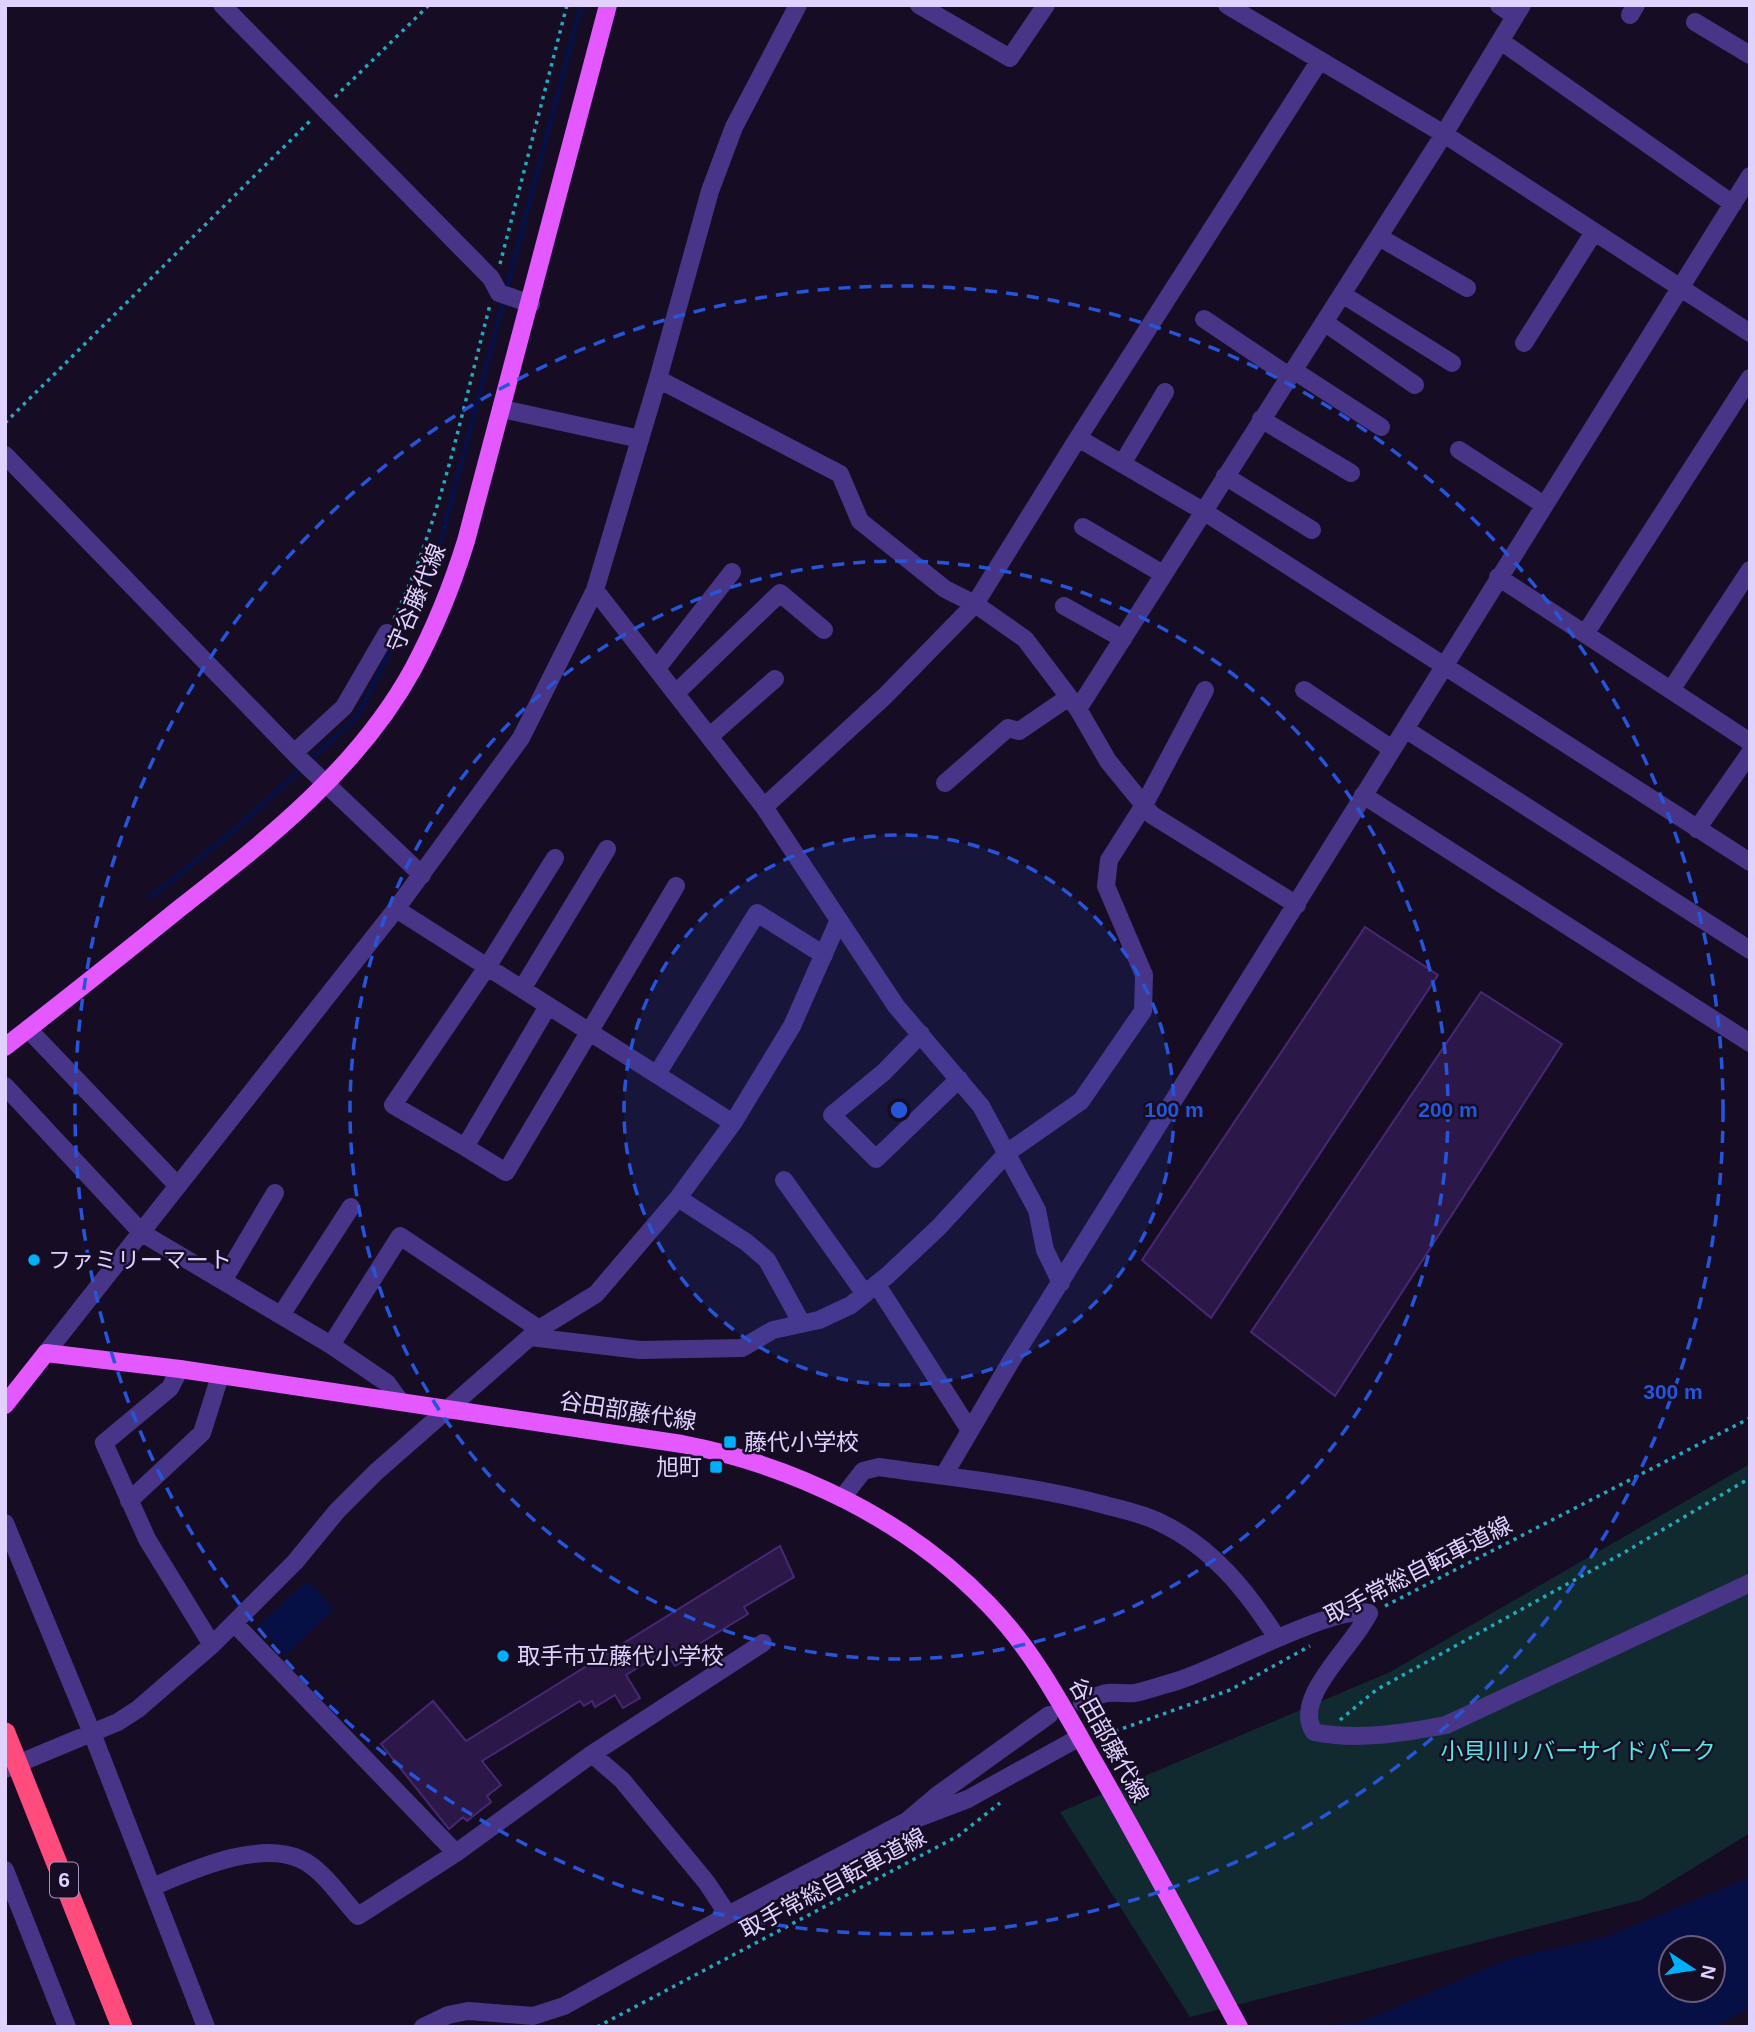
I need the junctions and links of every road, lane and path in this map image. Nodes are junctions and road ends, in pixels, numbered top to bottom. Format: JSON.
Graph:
{"nodes":[{"id":1,"x":222,"y":5,"type":"edge"},
{"id":2,"x":429,"y":5,"type":"edge"},
{"id":3,"x":567,"y":5,"type":"edge"},
{"id":4,"x":608,"y":5,"type":"edge"},
{"id":5,"x":798,"y":5,"type":"edge"},
{"id":6,"x":919,"y":5,"type":"edge"},
{"id":7,"x":1046,"y":5,"type":"edge"},
{"id":8,"x":1227,"y":5,"type":"edge"},
{"id":9,"x":1499,"y":5,"type":"edge"},
{"id":10,"x":1518,"y":11,"type":"edge"},
{"id":11,"x":1695,"y":22,"type":"dead end"},
{"id":12,"x":1502,"y":42,"type":"junction"},
{"id":13,"x":1750,"y":55,"type":"edge"},
{"id":14,"x":1320,"y":60,"type":"junction"},
{"id":15,"x":323,"y":108,"type":"junction"},
{"id":16,"x":1444,"y":134,"type":"junction"},
{"id":17,"x":1750,"y":176,"type":"edge"},
{"id":18,"x":1733,"y":204,"type":"junction"},
{"id":19,"x":1594,"y":232,"type":"junction"},
{"id":20,"x":1379,"y":237,"type":"junction"},
{"id":21,"x":495,"y":285,"type":"junction"},
{"id":22,"x":1467,"y":288,"type":"dead end"},
{"id":23,"x":1681,"y":289,"type":"junction"},
{"id":24,"x":1342,"y":294,"type":"junction"},
{"id":25,"x":531,"y":304,"type":"junction"},
{"id":26,"x":1204,"y":319,"type":"dead end"},
{"id":27,"x":1324,"y":322,"type":"junction"},
{"id":28,"x":1750,"y":333,"type":"edge"},
{"id":29,"x":1524,"y":343,"type":"dead end"},
{"id":30,"x":1452,"y":363,"type":"dead end"},
{"id":31,"x":1291,"y":373,"type":"junction"},
{"id":32,"x":1750,"y":378,"type":"edge"},
{"id":33,"x":658,"y":379,"type":"junction"},
{"id":34,"x":1415,"y":385,"type":"dead end"},
{"id":35,"x":1165,"y":392,"type":"dead end"},
{"id":36,"x":502,"y":409,"type":"junction"},
{"id":37,"x":1262,"y":419,"type":"junction"},
{"id":38,"x":5,"y":423,"type":"edge"},
{"id":39,"x":1381,"y":427,"type":"dead end"},
{"id":40,"x":1078,"y":438,"type":"junction"},
{"id":41,"x":640,"y":439,"type":"junction"},
{"id":42,"x":1459,"y":450,"type":"dead end"},
{"id":43,"x":5,"y":455,"type":"edge"},
{"id":44,"x":1122,"y":464,"type":"junction"},
{"id":45,"x":1351,"y":473,"type":"dead end"},
{"id":46,"x":1225,"y":476,"type":"junction"},
{"id":47,"x":1544,"y":505,"type":"junction"},
{"id":48,"x":1203,"y":512,"type":"junction"},
{"id":49,"x":1083,"y":527,"type":"dead end"},
{"id":50,"x":1312,"y":530,"type":"dead end"},
{"id":51,"x":1750,"y":570,"type":"edge"},
{"id":52,"x":732,"y":572,"type":"dead end"},
{"id":53,"x":1163,"y":573,"type":"junction"},
{"id":54,"x":1498,"y":577,"type":"junction"},
{"id":55,"x":595,"y":590,"type":"junction"},
{"id":56,"x":975,"y":604,"type":"junction"},
{"id":57,"x":1063,"y":606,"type":"dead end"},
{"id":58,"x":824,"y":630,"type":"dead end"},
{"id":59,"x":387,"y":633,"type":"joint"},
{"id":60,"x":1586,"y":634,"type":"junction"},
{"id":61,"x":1123,"y":639,"type":"junction"},
{"id":62,"x":658,"y":667,"type":"junction"},
{"id":63,"x":1444,"y":668,"type":"junction"},
{"id":64,"x":775,"y":679,"type":"dead end"},
{"id":65,"x":1205,"y":690,"type":"dead end"},
{"id":66,"x":1304,"y":690,"type":"dead end"},
{"id":67,"x":1671,"y":690,"type":"junction"},
{"id":68,"x":677,"y":692,"type":"junction"},
{"id":69,"x":1074,"y":703,"type":"junction"},
{"id":70,"x":1405,"y":729,"type":"junction"},
{"id":71,"x":710,"y":736,"type":"junction"},
{"id":72,"x":1750,"y":742,"type":"edge"},
{"id":73,"x":1392,"y":749,"type":"junction"},
{"id":74,"x":294,"y":753,"type":"junction"},
{"id":75,"x":1750,"y":753,"type":"edge"},
{"id":76,"x":327,"y":782,"type":"junction"},
{"id":77,"x":945,"y":783,"type":"dead end"},
{"id":78,"x":1363,"y":795,"type":"junction"},
{"id":79,"x":1144,"y":805,"type":"junction"},
{"id":80,"x":764,"y":807,"type":"junction"},
{"id":81,"x":1697,"y":829,"type":"junction"},
{"id":82,"x":607,"y":849,"type":"dead end"},
{"id":83,"x":555,"y":858,"type":"dead end"},
{"id":84,"x":1750,"y":862,"type":"edge"},
{"id":85,"x":422,"y":875,"type":"junction"},
{"id":86,"x":676,"y":886,"type":"dead end"},
{"id":87,"x":1297,"y":905,"type":"junction"},
{"id":88,"x":396,"y":909,"type":"junction"},
{"id":89,"x":838,"y":922,"type":"junction"},
{"id":90,"x":1750,"y":950,"type":"edge"},
{"id":91,"x":824,"y":955,"type":"junction"},
{"id":92,"x":487,"y":967,"type":"junction"},
{"id":93,"x":522,"y":989,"type":"junction"},
{"id":94,"x":548,"y":1006,"type":"junction"},
{"id":95,"x":28,"y":1029,"type":"junction"},
{"id":96,"x":591,"y":1033,"type":"junction"},
{"id":97,"x":921,"y":1034,"type":"junction"},
{"id":98,"x":1750,"y":1044,"type":"edge"},
{"id":99,"x":5,"y":1047,"type":"edge"},
{"id":100,"x":657,"y":1074,"type":"junction"},
{"id":101,"x":960,"y":1079,"type":"junction"},
{"id":102,"x":6,"y":1089,"type":"edge"},
{"id":103,"x":733,"y":1123,"type":"junction"},
{"id":104,"x":466,"y":1147,"type":"junction"},
{"id":105,"x":1008,"y":1152,"type":"junction"},
{"id":106,"x":784,"y":1180,"type":"dead end"},
{"id":107,"x":178,"y":1186,"type":"junction"},
{"id":108,"x":275,"y":1193,"type":"dead end"},
{"id":109,"x":678,"y":1198,"type":"junction"},
{"id":110,"x":351,"y":1207,"type":"dead end"},
{"id":111,"x":142,"y":1233,"type":"junction"},
{"id":112,"x":223,"y":1281,"type":"junction"},
{"id":113,"x":1061,"y":1283,"type":"junction"},
{"id":114,"x":871,"y":1289,"type":"junction"},
{"id":115,"x":281,"y":1315,"type":"junction"},
{"id":116,"x":801,"y":1322,"type":"junction"},
{"id":117,"x":535,"y":1333,"type":"junction"},
{"id":118,"x":331,"y":1345,"type":"junction"},
{"id":119,"x":46,"y":1353,"type":"junction"},
{"id":120,"x":180,"y":1369,"type":"junction"},
{"id":121,"x":220,"y":1376,"type":"junction"},
{"id":122,"x":400,"y":1401,"type":"junction"},
{"id":123,"x":5,"y":1405,"type":"edge"},
{"id":124,"x":451,"y":1409,"type":"junction"},
{"id":125,"x":1750,"y":1418,"type":"edge"},
{"id":126,"x":969,"y":1429,"type":"junction"},
{"id":127,"x":943,"y":1475,"type":"junction"},
{"id":128,"x":1750,"y":1478,"type":"edge"},
{"id":129,"x":842,"y":1498,"type":"junction"},
{"id":130,"x":129,"y":1501,"type":"junction"},
{"id":131,"x":5,"y":1523,"type":"edge"},
{"id":132,"x":1750,"y":1583,"type":"edge"},
{"id":133,"x":1369,"y":1614,"type":"junction"},
{"id":134,"x":234,"y":1623,"type":"junction"},
{"id":135,"x":1277,"y":1638,"type":"junction"},
{"id":136,"x":763,"y":1643,"type":"dead end"},
{"id":137,"x":212,"y":1645,"type":"junction"},
{"id":138,"x":1311,"y":1645,"type":"dead end"},
{"id":139,"x":1082,"y":1702,"type":"dead end"},
{"id":140,"x":1049,"y":1715,"type":"dead end"},
{"id":141,"x":5,"y":1733,"type":"edge"},
{"id":142,"x":92,"y":1733,"type":"junction"},
{"id":143,"x":1328,"y":1735,"type":"junction"},
{"id":144,"x":1088,"y":1737,"type":"junction"},
{"id":145,"x":592,"y":1754,"type":"junction"},
{"id":146,"x":5,"y":1769,"type":"edge"},
{"id":147,"x":1002,"y":1802,"type":"dead end"},
{"id":148,"x":907,"y":1821,"type":"junction"},
{"id":149,"x":456,"y":1853,"type":"junction"},
{"id":150,"x":5,"y":1870,"type":"edge"},
{"id":151,"x":152,"y":1887,"type":"junction"},
{"id":152,"x":728,"y":1914,"type":"junction"},
{"id":153,"x":67,"y":2027,"type":"edge"},
{"id":154,"x":122,"y":2027,"type":"edge"},
{"id":155,"x":206,"y":2027,"type":"edge"},
{"id":156,"x":423,"y":2027,"type":"edge"},
{"id":157,"x":597,"y":2027,"type":"edge"},
{"id":158,"x":1239,"y":2027,"type":"edge"}],
"edges":[{"from":1,"to":15,"type":"street"},
{"from":2,"to":15,"type":"path"},
{"from":3,"to":21,"type":"path"},
{"from":4,"to":25,"type":"main road","name":"守谷藤代線"},
{"from":5,"to":33,"type":"street"},
{"from":6,"to":7,"type":"street"},
{"from":8,"to":14,"type":"street"},
{"from":9,"to":10,"type":"street"},
{"from":10,"to":12,"type":"street"},
{"from":11,"to":13,"type":"street"},
{"from":12,"to":16,"type":"street"},
{"from":12,"to":18,"type":"street"},
{"from":14,"to":16,"type":"street"},
{"from":14,"to":40,"type":"street"},
{"from":15,"to":21,"type":"street"},
{"from":15,"to":38,"type":"path"},
{"from":16,"to":19,"type":"street"},
{"from":16,"to":20,"type":"street"},
{"from":17,"to":18,"type":"street"},
{"from":18,"to":23,"type":"street"},
{"from":19,"to":23,"type":"street"},
{"from":19,"to":29,"type":"street"},
{"from":20,"to":22,"type":"street"},
{"from":20,"to":24,"type":"street"},
{"from":21,"to":25,"type":"street"},
{"from":21,"to":59,"type":"path"},
{"from":23,"to":28,"type":"street"},
{"from":23,"to":47,"type":"street"},
{"from":24,"to":27,"type":"street"},
{"from":24,"to":30,"type":"street"},
{"from":25,"to":36,"type":"main road","name":"守谷藤代線"},
{"from":26,"to":31,"type":"street"},
{"from":27,"to":31,"type":"street"},
{"from":27,"to":34,"type":"street"},
{"from":31,"to":37,"type":"street"},
{"from":31,"to":39,"type":"street"},
{"from":32,"to":60,"type":"street"},
{"from":33,"to":41,"type":"street"},
{"from":33,"to":56,"type":"street"},
{"from":35,"to":44,"type":"street"},
{"from":36,"to":41,"type":"street"},
{"from":36,"to":76,"type":"main road","name":"守谷藤代線"},
{"from":37,"to":45,"type":"street"},
{"from":37,"to":46,"type":"street"},
{"from":40,"to":44,"type":"street"},
{"from":40,"to":56,"type":"street"},
{"from":41,"to":55,"type":"street"},
{"from":42,"to":47,"type":"street"},
{"from":43,"to":74,"type":"street"},
{"from":44,"to":48,"type":"street"},
{"from":46,"to":48,"type":"street"},
{"from":46,"to":50,"type":"street"},
{"from":47,"to":54,"type":"street"},
{"from":48,"to":53,"type":"street"},
{"from":48,"to":63,"type":"street"},
{"from":49,"to":53,"type":"street"},
{"from":51,"to":67,"type":"street"},
{"from":52,"to":62,"type":"street"},
{"from":53,"to":61,"type":"street"},
{"from":54,"to":60,"type":"street"},
{"from":54,"to":63,"type":"street"},
{"from":55,"to":62,"type":"street"},
{"from":55,"to":85,"type":"street"},
{"from":56,"to":69,"type":"street"},
{"from":56,"to":80,"type":"street"},
{"from":57,"to":61,"type":"street"},
{"from":58,"to":68,"type":"street"},
{"from":59,"to":74,"type":"street"},
{"from":60,"to":67,"type":"street"},
{"from":61,"to":69,"type":"street"},
{"from":62,"to":68,"type":"street"},
{"from":63,"to":70,"type":"street"},
{"from":63,"to":81,"type":"street"},
{"from":64,"to":71,"type":"street"},
{"from":65,"to":79,"type":"street"},
{"from":66,"to":73,"type":"street"},
{"from":67,"to":72,"type":"street"},
{"from":68,"to":71,"type":"street"},
{"from":69,"to":77,"type":"street"},
{"from":69,"to":79,"type":"street"},
{"from":70,"to":73,"type":"street"},
{"from":70,"to":90,"type":"street"},
{"from":71,"to":80,"type":"street"},
{"from":73,"to":78,"type":"street"},
{"from":74,"to":76,"type":"street"},
{"from":75,"to":81,"type":"street"},
{"from":76,"to":85,"type":"street"},
{"from":76,"to":95,"type":"main road","name":"守谷藤代線"},
{"from":78,"to":87,"type":"street"},
{"from":78,"to":98,"type":"street"},
{"from":79,"to":87,"type":"street"},
{"from":79,"to":105,"type":"street"},
{"from":80,"to":89,"type":"street"},
{"from":81,"to":84,"type":"street"},
{"from":82,"to":93,"type":"street"},
{"from":83,"to":92,"type":"street"},
{"from":85,"to":88,"type":"street"},
{"from":86,"to":96,"type":"street"},
{"from":87,"to":113,"type":"street"},
{"from":88,"to":92,"type":"street"},
{"from":88,"to":107,"type":"street"},
{"from":89,"to":91,"type":"street"},
{"from":89,"to":97,"type":"street"},
{"from":91,"to":100,"type":"street"},
{"from":91,"to":103,"type":"street"},
{"from":92,"to":93,"type":"street"},
{"from":92,"to":104,"type":"street"},
{"from":93,"to":94,"type":"street"},
{"from":94,"to":96,"type":"street"},
{"from":94,"to":104,"type":"street"},
{"from":95,"to":99,"type":"main road","name":"守谷藤代線"},
{"from":95,"to":107,"type":"street"},
{"from":96,"to":100,"type":"street"},
{"from":96,"to":104,"type":"street"},
{"from":97,"to":101,"type":"street"},
{"from":97,"to":101,"type":"street"},
{"from":100,"to":103,"type":"street"},
{"from":101,"to":105,"type":"street"},
{"from":102,"to":111,"type":"street"},
{"from":103,"to":109,"type":"street"},
{"from":105,"to":113,"type":"street"},
{"from":105,"to":114,"type":"street"},
{"from":106,"to":114,"type":"street"},
{"from":107,"to":111,"type":"street"},
{"from":108,"to":112,"type":"street"},
{"from":109,"to":116,"type":"street"},
{"from":109,"to":117,"type":"street"},
{"from":110,"to":115,"type":"street"},
{"from":111,"to":112,"type":"street"},
{"from":111,"to":119,"type":"street"},
{"from":112,"to":115,"type":"street"},
{"from":113,"to":126,"type":"street"},
{"from":114,"to":116,"type":"street"},
{"from":114,"to":126,"type":"street"},
{"from":115,"to":118,"type":"street"},
{"from":116,"to":117,"type":"street"},
{"from":117,"to":118,"type":"street"},
{"from":117,"to":124,"type":"street"},
{"from":118,"to":122,"type":"street"},
{"from":119,"to":120,"type":"main road","name":"谷田部藤代線"},
{"from":119,"to":123,"type":"main road"},
{"from":120,"to":121,"type":"main road","name":"谷田部藤代線"},
{"from":120,"to":130,"type":"street"},
{"from":121,"to":122,"type":"main road","name":"谷田部藤代線"},
{"from":121,"to":130,"type":"street"},
{"from":122,"to":124,"type":"main road","name":"谷田部藤代線"},
{"from":124,"to":129,"type":"main road","name":"谷田部藤代線"},
{"from":124,"to":134,"type":"street"},
{"from":125,"to":133,"type":"path","name":"取手常総自転車道線"},
{"from":126,"to":127,"type":"street"},
{"from":127,"to":129,"type":"street"},
{"from":127,"to":135,"type":"street"},
{"from":128,"to":143,"type":"path"},
{"from":129,"to":144,"type":"main road","name":"谷田部藤代線"},
{"from":130,"to":137,"type":"street"},
{"from":131,"to":142,"type":"street"},
{"from":132,"to":143,"type":"street"},
{"from":133,"to":135,"type":"street"},
{"from":133,"to":143,"type":"street"},
{"from":134,"to":137,"type":"street"},
{"from":134,"to":149,"type":"street"},
{"from":135,"to":139,"type":"street"},
{"from":136,"to":145,"type":"street"},
{"from":137,"to":142,"type":"street"},
{"from":138,"to":144,"type":"path","name":"取手常総自転車道線"},
{"from":140,"to":148,"type":"street"},
{"from":141,"to":154,"type":"highway","number":"6","bridge":true},
{"from":142,"to":146,"type":"street"},
{"from":142,"to":151,"type":"street"},
{"from":144,"to":148,"type":"street"},
{"from":144,"to":158,"type":"main road","name":"谷田部藤代線"},
{"from":145,"to":149,"type":"street"},
{"from":145,"to":152,"type":"street"},
{"from":147,"to":157,"type":"path","name":"取手常総自転車道線"},
{"from":148,"to":152,"type":"street"},
{"from":149,"to":151,"type":"street"},
{"from":150,"to":153,"type":"street"},
{"from":151,"to":155,"type":"street"},
{"from":152,"to":156,"type":"street"}]}
